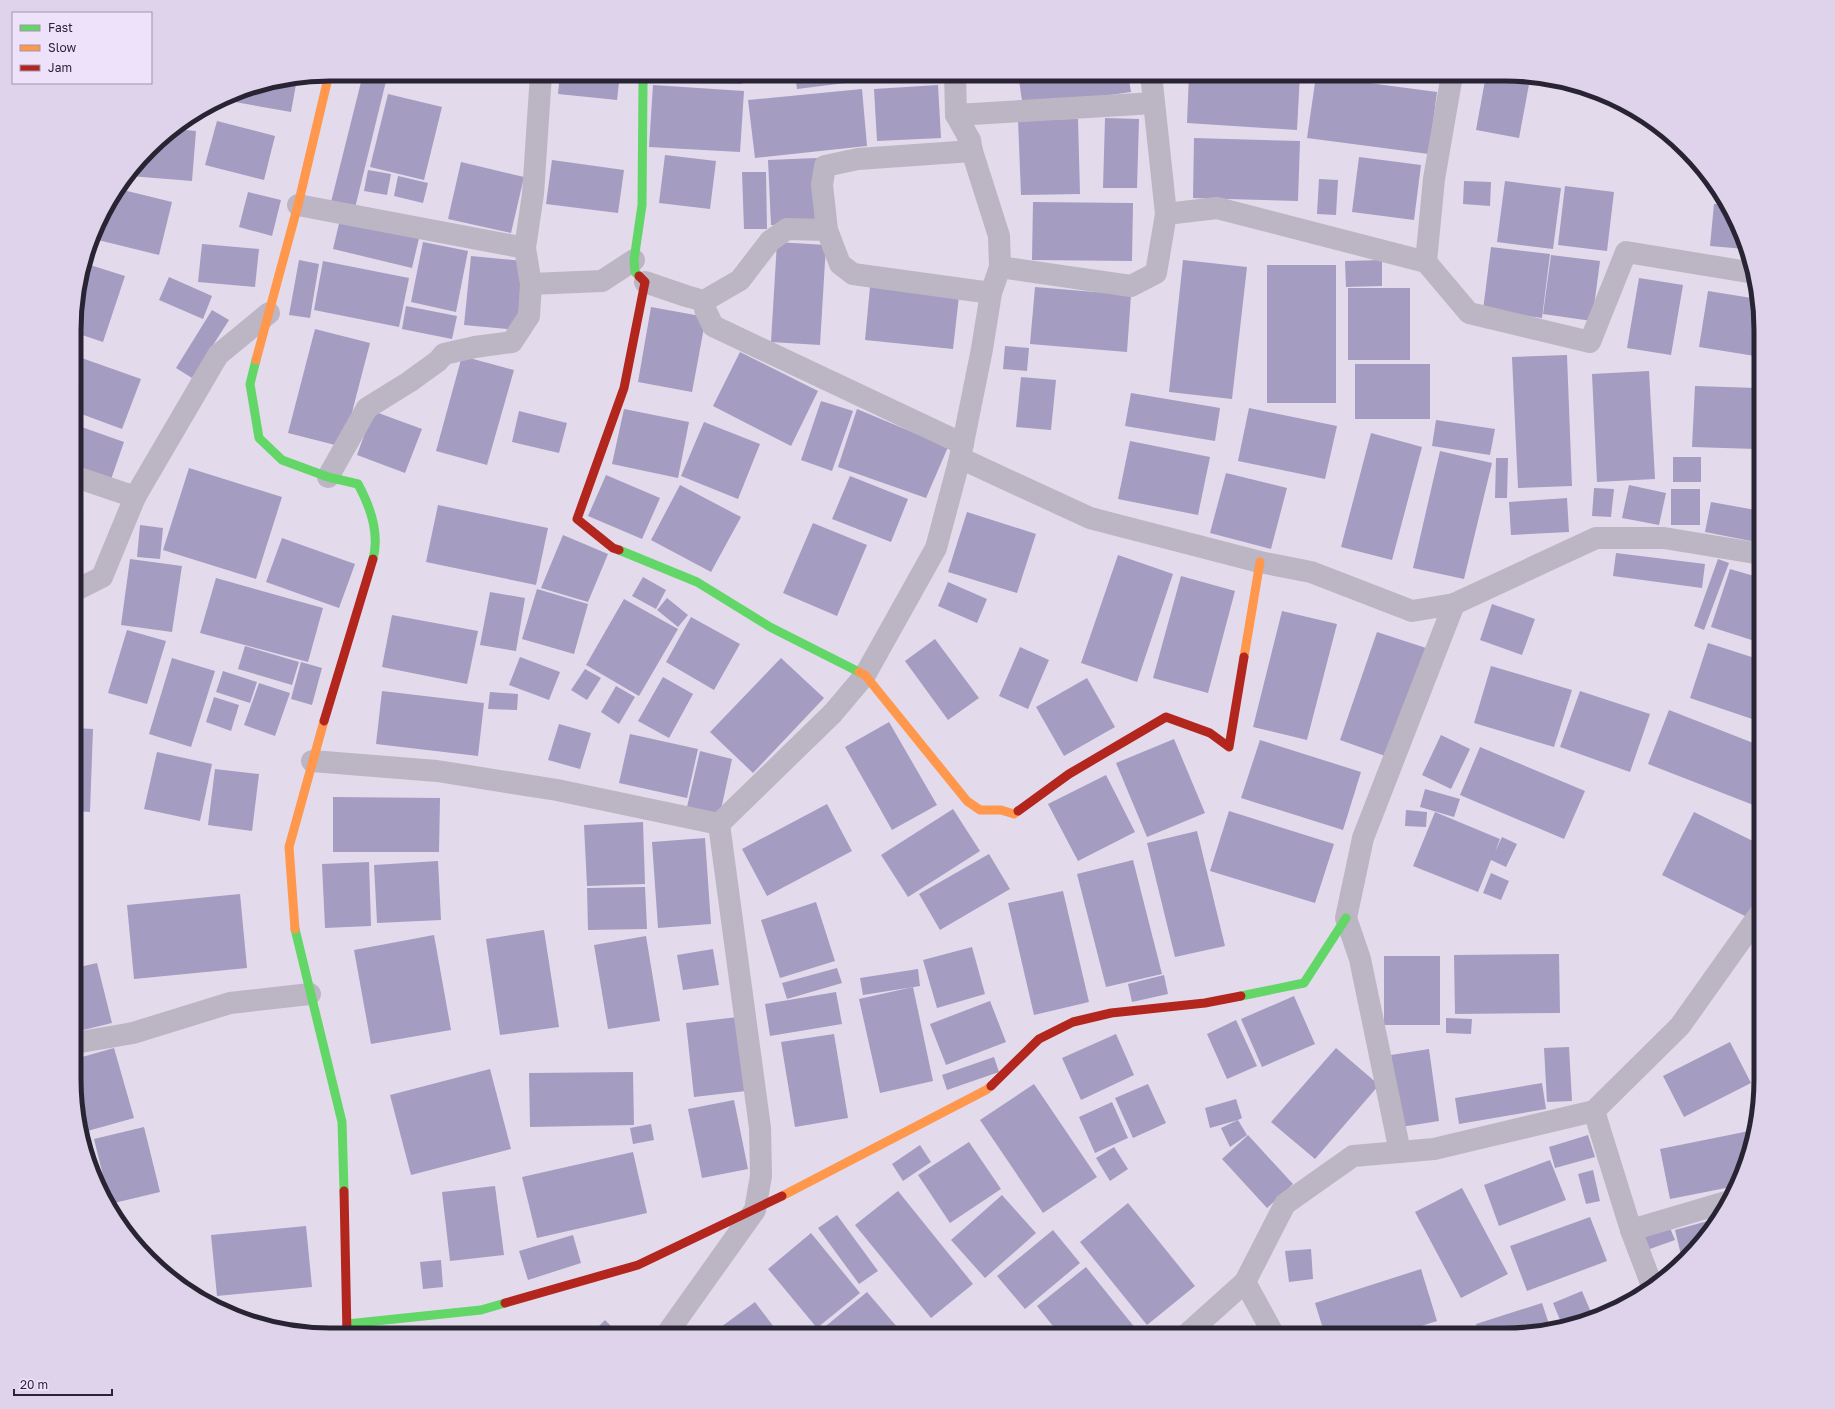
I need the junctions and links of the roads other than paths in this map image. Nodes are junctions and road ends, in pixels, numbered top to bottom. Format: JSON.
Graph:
{"nodes":[{"id":1,"x":327,"y":81,"type":"edge"},
{"id":2,"x":541,"y":81,"type":"edge"},
{"id":3,"x":644,"y":81,"type":"edge"},
{"id":4,"x":955,"y":81,"type":"edge"},
{"id":5,"x":1152,"y":81,"type":"edge"},
{"id":6,"x":1451,"y":81,"type":"edge"},
{"id":7,"x":1154,"y":103,"type":"junction"},
{"id":8,"x":956,"y":115,"type":"junction"},
{"id":9,"x":972,"y":151,"type":"junction"},
{"id":10,"x":298,"y":205,"type":"junction"},
{"id":11,"x":1166,"y":214,"type":"junction"},
{"id":12,"x":827,"y":230,"type":"junction"},
{"id":13,"x":525,"y":248,"type":"junction"},
{"id":14,"x":634,"y":260,"type":"junction"},
{"id":15,"x":1426,"y":262,"type":"junction"},
{"id":16,"x":1000,"y":267,"type":"junction"},
{"id":17,"x":1747,"y":272,"type":"edge"},
{"id":18,"x":645,"y":282,"type":"junction"},
{"id":19,"x":531,"y":284,"type":"junction"},
{"id":20,"x":991,"y":293,"type":"junction"},
{"id":21,"x":704,"y":301,"type":"junction"},
{"id":22,"x":269,"y":313,"type":"junction"},
{"id":23,"x":962,"y":451,"type":"junction"},
{"id":24,"x":328,"y":477,"type":"junction"},
{"id":25,"x":81,"y":479,"type":"edge"},
{"id":26,"x":135,"y":497,"type":"junction"},
{"id":27,"x":1754,"y":553,"type":"edge"},
{"id":28,"x":1260,"y":562,"type":"junction"},
{"id":29,"x":81,"y":588,"type":"edge"},
{"id":30,"x":1454,"y":604,"type":"junction"},
{"id":31,"x":865,"y":675,"type":"junction"},
{"id":32,"x":312,"y":761,"type":"junction"},
{"id":33,"x":719,"y":824,"type":"junction"},
{"id":34,"x":1346,"y":918,"type":"junction"},
{"id":35,"x":1754,"y":922,"type":"edge"},
{"id":36,"x":310,"y":994,"type":"junction"},
{"id":37,"x":81,"y":1042,"type":"edge"},
{"id":38,"x":1594,"y":1111,"type":"junction"},
{"id":39,"x":1400,"y":1152,"type":"junction"},
{"id":40,"x":1721,"y":1204,"type":"edge"},
{"id":41,"x":755,"y":1210,"type":"junction"},
{"id":42,"x":1631,"y":1230,"type":"junction"},
{"id":43,"x":1650,"y":1281,"type":"edge"},
{"id":44,"x":1246,"y":1282,"type":"junction"},
{"id":45,"x":347,"y":1324,"type":"junction"},
{"id":46,"x":347,"y":1328,"type":"edge"},
{"id":47,"x":671,"y":1328,"type":"edge"},
{"id":48,"x":1194,"y":1328,"type":"edge"},
{"id":49,"x":1270,"y":1328,"type":"edge"}],
"edges":[{"from":1,"to":10,"type":"street"},
{"from":2,"to":13,"type":"street"},
{"from":3,"to":14,"type":"street"},
{"from":4,"to":8,"type":"street"},
{"from":5,"to":7,"type":"street"},
{"from":6,"to":15,"type":"street"},
{"from":7,"to":8,"type":"street"},
{"from":7,"to":11,"type":"street"},
{"from":8,"to":9,"type":"street"},
{"from":9,"to":12,"type":"street"},
{"from":9,"to":16,"type":"street"},
{"from":10,"to":13,"type":"street"},
{"from":10,"to":22,"type":"street"},
{"from":11,"to":15,"type":"street"},
{"from":11,"to":16,"type":"street"},
{"from":12,"to":20,"type":"street"},
{"from":12,"to":21,"type":"street"},
{"from":13,"to":19,"type":"street"},
{"from":14,"to":18,"type":"street"},
{"from":14,"to":19,"type":"street"},
{"from":15,"to":17,"type":"street"},
{"from":16,"to":20,"type":"street"},
{"from":18,"to":21,"type":"street"},
{"from":18,"to":31,"type":"street"},
{"from":19,"to":24,"type":"street"},
{"from":20,"to":23,"type":"street"},
{"from":21,"to":23,"type":"street"},
{"from":22,"to":24,"type":"street"},
{"from":22,"to":26,"type":"street"},
{"from":23,"to":28,"type":"street"},
{"from":23,"to":31,"type":"street"},
{"from":24,"to":32,"type":"street"},
{"from":25,"to":26,"type":"street"},
{"from":26,"to":29,"type":"street"},
{"from":27,"to":30,"type":"street"},
{"from":28,"to":30,"type":"street"},
{"from":28,"to":31,"type":"street"},
{"from":30,"to":34,"type":"street"},
{"from":31,"to":33,"type":"street"},
{"from":32,"to":33,"type":"street"},
{"from":32,"to":36,"type":"street"},
{"from":33,"to":41,"type":"street"},
{"from":34,"to":39,"type":"street"},
{"from":34,"to":41,"type":"street"},
{"from":35,"to":38,"type":"street"},
{"from":36,"to":37,"type":"street"},
{"from":36,"to":45,"type":"street"},
{"from":38,"to":39,"type":"street"},
{"from":38,"to":42,"type":"street"},
{"from":39,"to":44,"type":"street"},
{"from":40,"to":42,"type":"street"},
{"from":41,"to":45,"type":"street"},
{"from":41,"to":47,"type":"street"},
{"from":42,"to":43,"type":"street"},
{"from":44,"to":48,"type":"street"},
{"from":44,"to":49,"type":"street"},
{"from":45,"to":46,"type":"street"}]}
